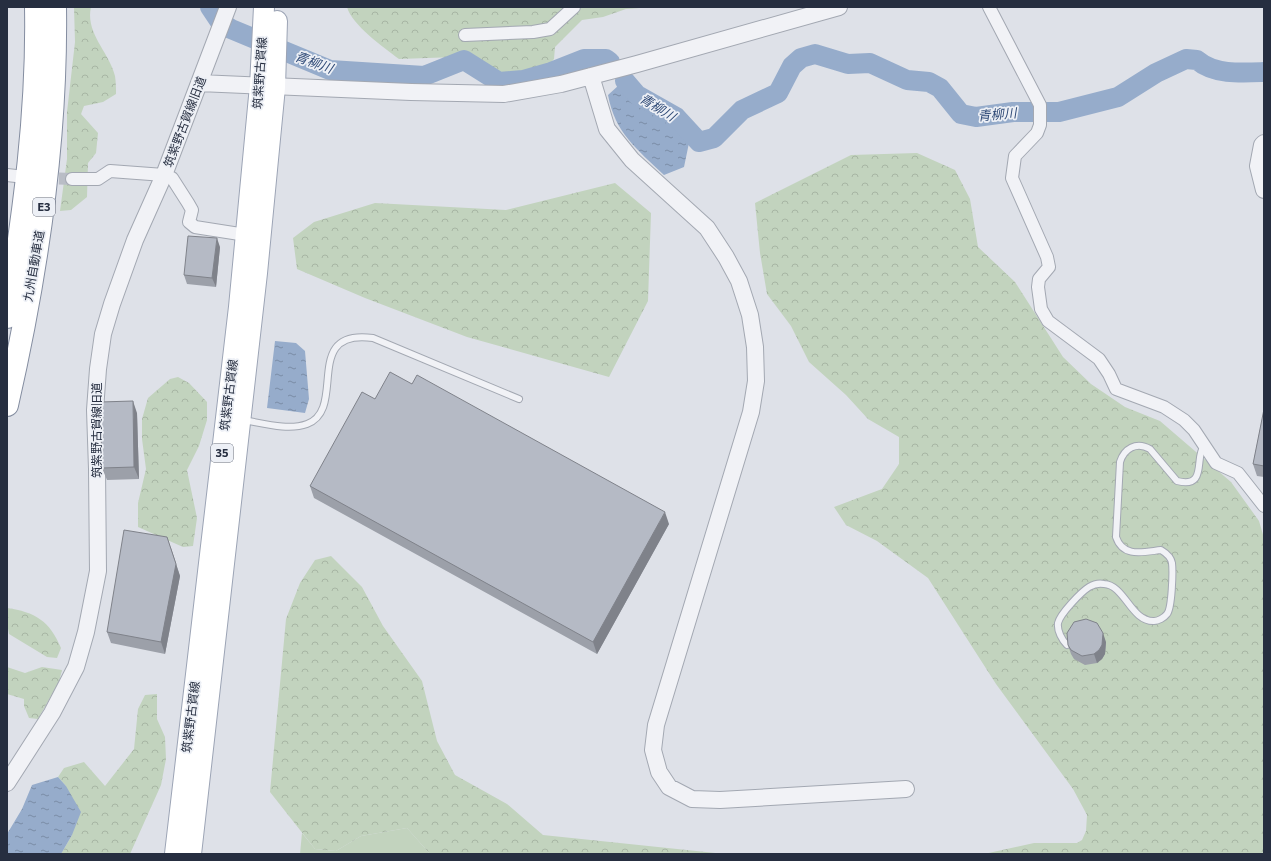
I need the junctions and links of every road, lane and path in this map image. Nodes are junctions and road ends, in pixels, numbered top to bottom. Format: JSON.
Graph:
{"nodes":[{"id":1,"x":36,"y":7,"type":"edge"},
{"id":2,"x":55,"y":7,"type":"edge"},
{"id":3,"x":264,"y":7,"type":"edge"},
{"id":4,"x":277,"y":7,"type":"edge"},
{"id":5,"x":574,"y":7,"type":"edge"},
{"id":6,"x":839,"y":7,"type":"edge"},
{"id":7,"x":989,"y":7,"type":"edge"},
{"id":8,"x":225,"y":17,"type":"edge"},
{"id":9,"x":465,"y":35,"type":"dead end"},
{"id":10,"x":269,"y":44,"type":"junction"},
{"id":11,"x":591,"y":76,"type":"junction"},
{"id":12,"x":199,"y":83,"type":"junction"},
{"id":13,"x":267,"y":87,"type":"junction"},
{"id":14,"x":1264,"y":143,"type":"edge"},
{"id":15,"x":164,"y":175,"type":"junction"},
{"id":16,"x":72,"y":179,"type":"tunnel mouth"},
{"id":17,"x":1264,"y":190,"type":"edge"},
{"id":18,"x":246,"y":235,"type":"junction"},
{"id":19,"x":7,"y":317,"type":"edge"},
{"id":20,"x":519,"y":399,"type":"dead end"},
{"id":21,"x":7,"y":404,"type":"edge"},
{"id":22,"x":241,"y":420,"type":"junction"},
{"id":23,"x":1204,"y":446,"type":"junction"},
{"id":24,"x":1264,"y":506,"type":"edge"},
{"id":25,"x":1067,"y":645,"type":"edge"},
{"id":26,"x":7,"y":783,"type":"edge"},
{"id":27,"x":906,"y":789,"type":"dead end"},
{"id":28,"x":175,"y":854,"type":"edge"},
{"id":29,"x":191,"y":854,"type":"edge"}],
"edges":[{"from":1,"to":19,"type":"highway","name":"九州自動車道","number":"E3"},
{"from":2,"to":21,"type":"highway","name":"九州自動車道","number":"E3"},
{"from":3,"to":10,"type":"main road","name":"筑紫野古賀線","number":"35"},
{"from":4,"to":10,"type":"main road","name":"筑紫野古賀線","number":"35"},
{"from":5,"to":9,"type":"street"},
{"from":6,"to":11,"type":"street"},
{"from":7,"to":23,"type":"street"},
{"from":8,"to":12,"type":"street","name":"筑紫野古賀線旧道"},
{"from":10,"to":13,"type":"main road","name":"筑紫野古賀線","number":"35"},
{"from":11,"to":13,"type":"street"},
{"from":11,"to":27,"type":"street"},
{"from":12,"to":13,"type":"street"},
{"from":12,"to":15,"type":"street","name":"筑紫野古賀線旧道"},
{"from":13,"to":18,"type":"main road","name":"筑紫野古賀線","number":"35"},
{"from":13,"to":22,"type":"main road","name":"筑紫野古賀線","number":"35"},
{"from":14,"to":17,"type":"street"},
{"from":15,"to":16,"type":"street"},
{"from":15,"to":18,"type":"street"},
{"from":15,"to":26,"type":"street","name":"筑紫野古賀線旧道"},
{"from":18,"to":28,"type":"main road","name":"筑紫野古賀線","number":"35"},
{"from":20,"to":22,"type":"lane"},
{"from":22,"to":29,"type":"main road","name":"筑紫野古賀線","number":"35"},
{"from":23,"to":24,"type":"street"},
{"from":23,"to":25,"type":"lane"}]}
